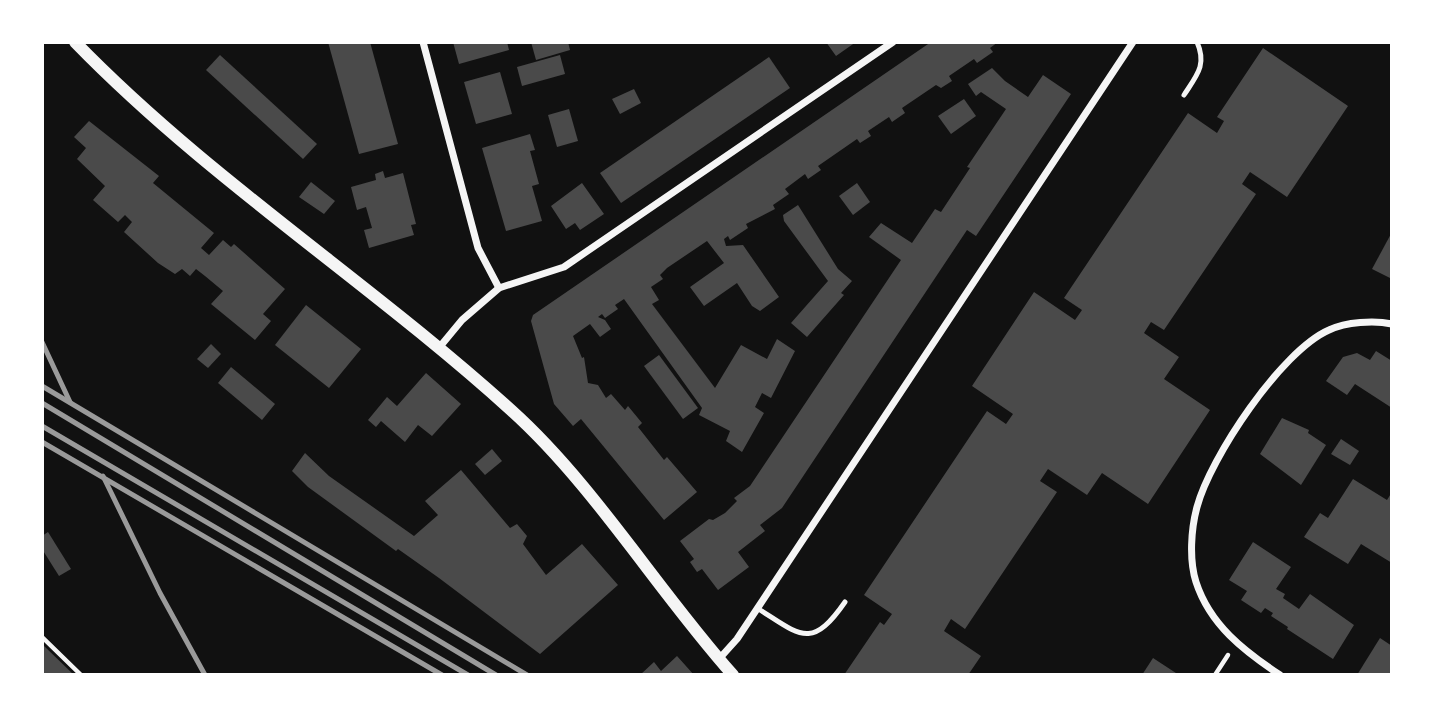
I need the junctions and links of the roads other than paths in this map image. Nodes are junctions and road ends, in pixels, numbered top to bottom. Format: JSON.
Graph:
{"nodes":[{"id":1,"x":75,"y":42,"type":"edge"},
{"id":2,"x":423,"y":42,"type":"edge"},
{"id":3,"x":893,"y":42,"type":"edge"},
{"id":4,"x":1133,"y":42,"type":"edge"},
{"id":5,"x":1197,"y":42,"type":"edge"},
{"id":6,"x":1184,"y":94,"type":"dead end"},
{"id":7,"x":499,"y":288,"type":"junction"},
{"id":8,"x":1392,"y":324,"type":"edge"},
{"id":9,"x":439,"y":349,"type":"junction"},
{"id":10,"x":845,"y":602,"type":"dead end"},
{"id":11,"x":757,"y":608,"type":"junction"},
{"id":12,"x":719,"y":659,"type":"junction"},
{"id":13,"x":733,"y":675,"type":"edge"},
{"id":14,"x":1280,"y":675,"type":"edge"}],
"edges":[{"from":1,"to":9,"type":"street"},
{"from":2,"to":7,"type":"street"},
{"from":3,"to":7,"type":"street"},
{"from":4,"to":11,"type":"street"},
{"from":5,"to":6,"type":"lane"},
{"from":7,"to":9,"type":"street"},
{"from":8,"to":14,"type":"street"},
{"from":9,"to":12,"type":"street"},
{"from":10,"to":11,"type":"lane"},
{"from":11,"to":12,"type":"street"},
{"from":12,"to":13,"type":"street"}]}
